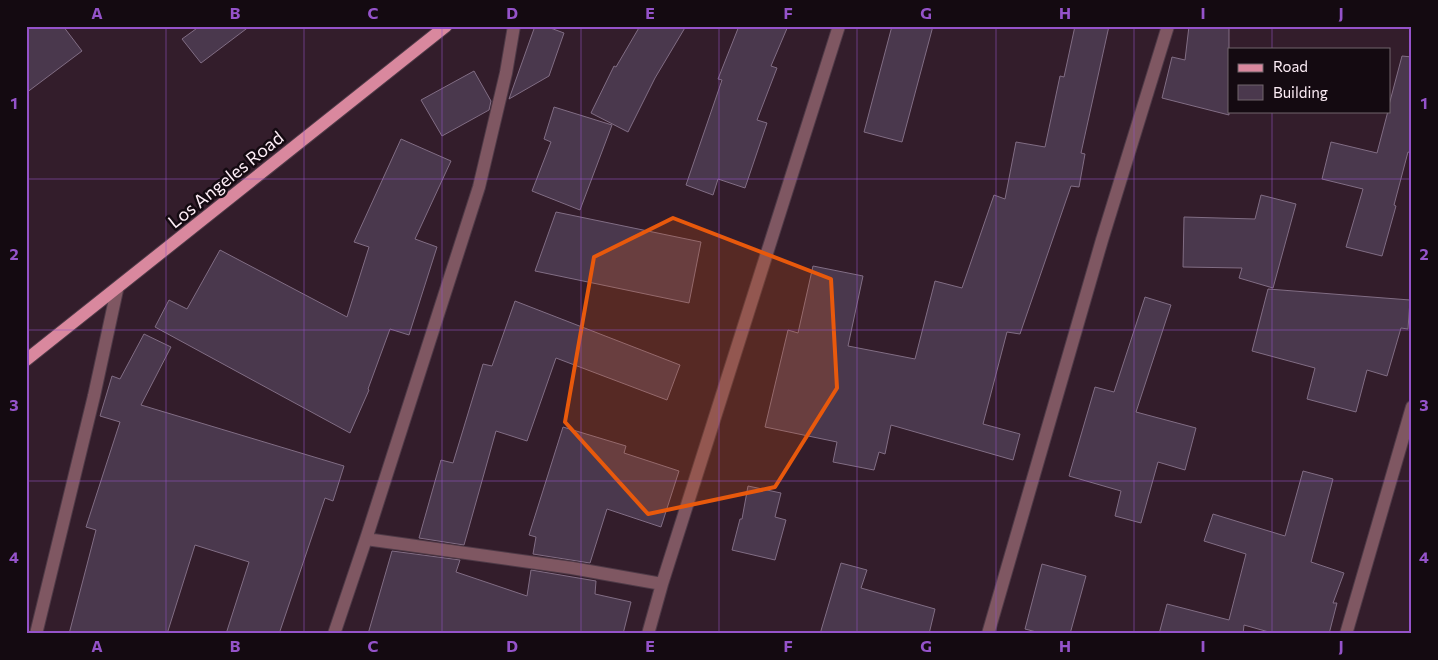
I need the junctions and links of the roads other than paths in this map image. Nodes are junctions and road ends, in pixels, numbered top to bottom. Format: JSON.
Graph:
{"nodes":[{"id":1,"x":446,"y":26,"type":"edge"},
{"id":2,"x":514,"y":26,"type":"edge"},
{"id":3,"x":838,"y":26,"type":"edge"},
{"id":4,"x":1168,"y":26,"type":"edge"},
{"id":5,"x":117,"y":290,"type":"junction"},
{"id":6,"x":26,"y":360,"type":"edge"},
{"id":7,"x":1412,"y":407,"type":"edge"},
{"id":8,"x":366,"y":538,"type":"junction"},
{"id":9,"x":662,"y":584,"type":"junction"},
{"id":10,"x":36,"y":634,"type":"edge"},
{"id":11,"x":334,"y":634,"type":"edge"},
{"id":12,"x":648,"y":634,"type":"edge"},
{"id":13,"x":988,"y":634,"type":"edge"},
{"id":14,"x":1346,"y":634,"type":"edge"}],
"edges":[{"from":1,"to":5,"type":"main road","name":"Los Angeles Road"},
{"from":2,"to":8,"type":"street"},
{"from":3,"to":9,"type":"street"},
{"from":4,"to":13,"type":"street"},
{"from":5,"to":6,"type":"main road","name":"Los Angeles Road"},
{"from":5,"to":10,"type":"street"},
{"from":7,"to":14,"type":"street"},
{"from":8,"to":9,"type":"street"},
{"from":8,"to":11,"type":"street"},
{"from":9,"to":12,"type":"street"}]}
